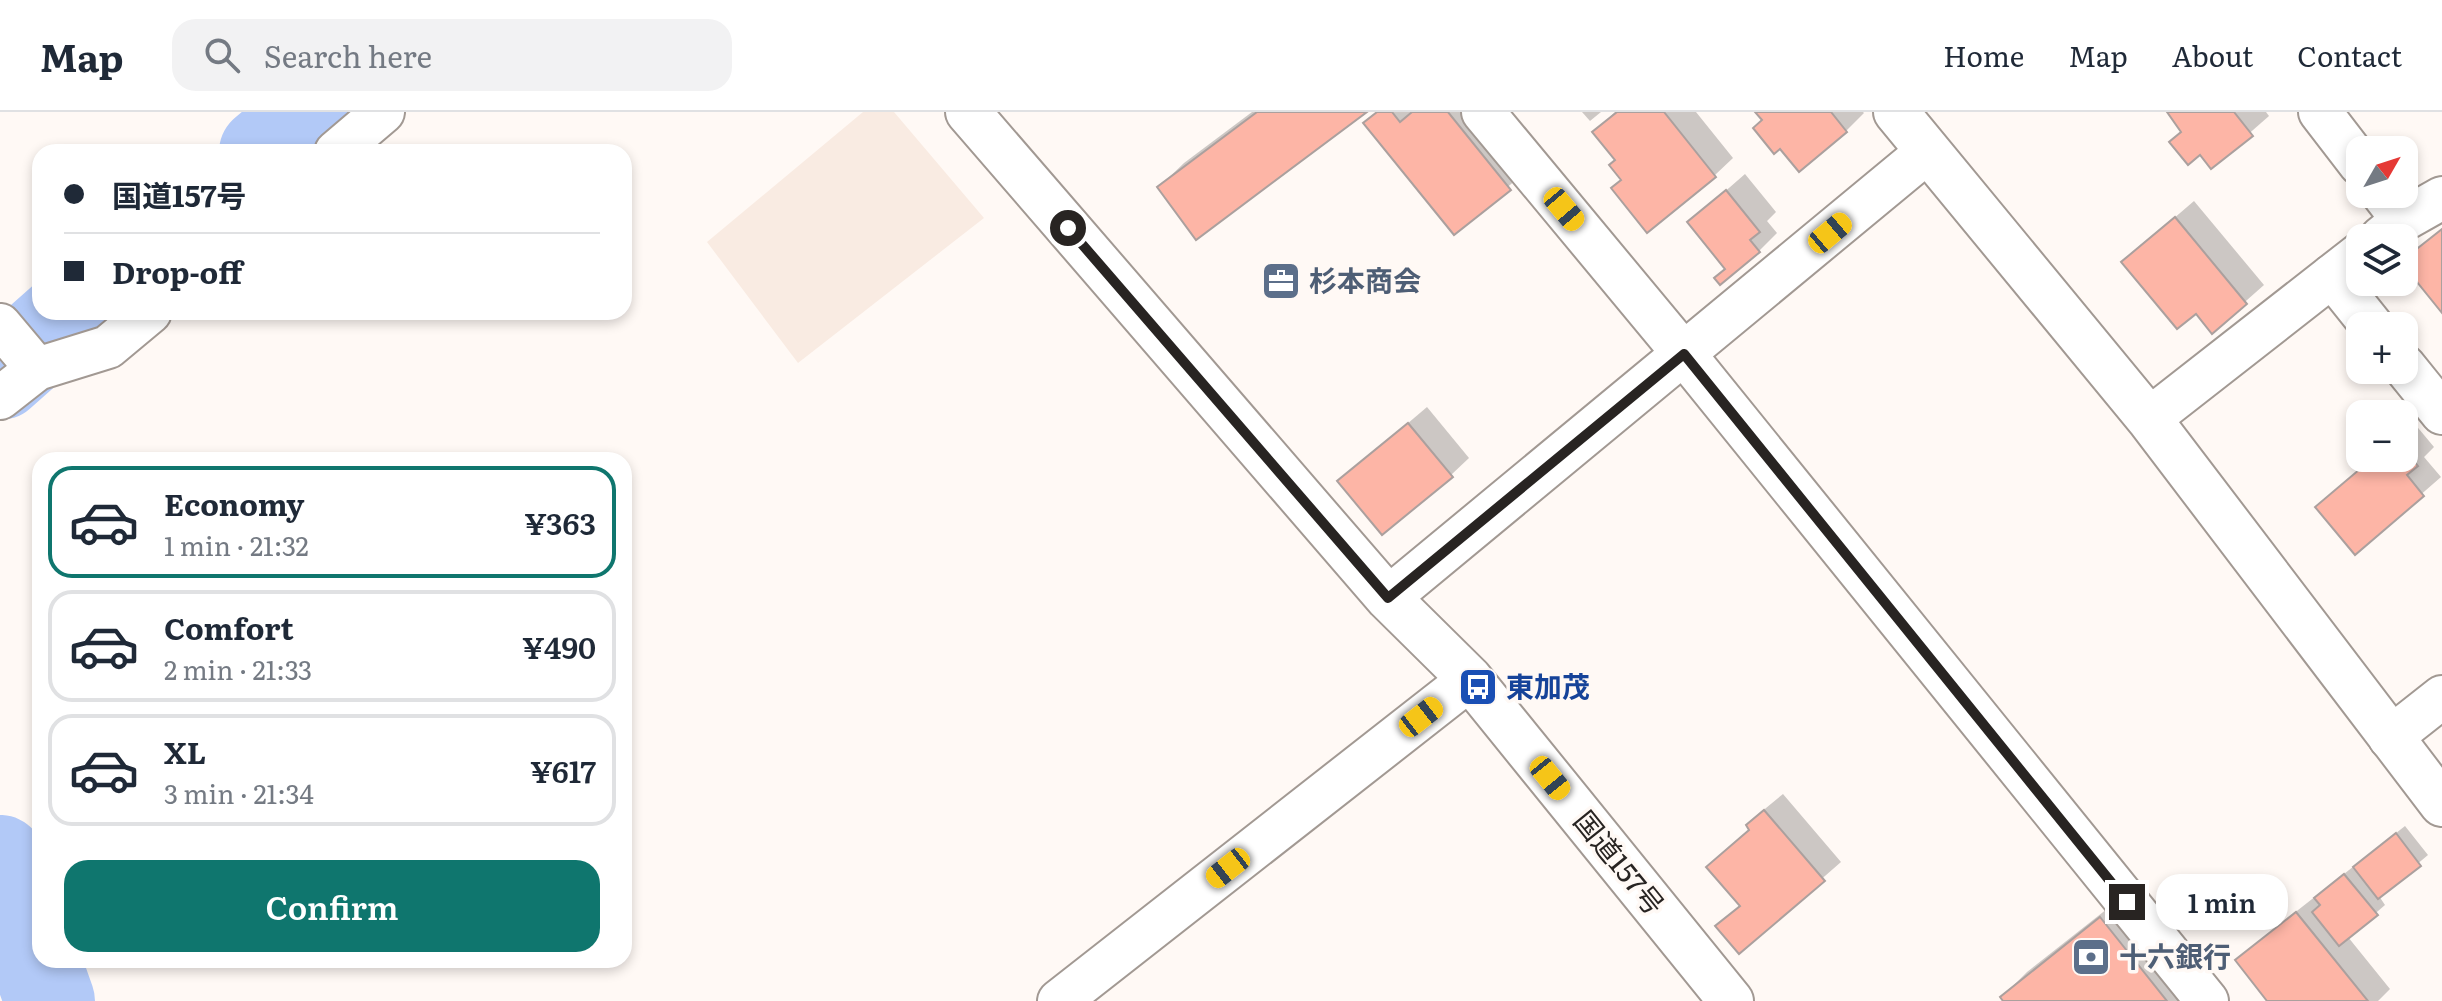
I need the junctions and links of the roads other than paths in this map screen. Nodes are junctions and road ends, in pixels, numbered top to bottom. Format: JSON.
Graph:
{"nodes":[{"id":1,"x":383,"y":112,"type":"edge"},
{"id":2,"x":968,"y":112,"type":"edge"},
{"id":3,"x":1483,"y":112,"type":"edge"},
{"id":4,"x":1896,"y":112,"type":"edge"},
{"id":5,"x":2320,"y":112,"type":"edge"},
{"id":6,"x":345,"y":144,"type":"edge"},
{"id":7,"x":2346,"y":146,"type":"edge"},
{"id":8,"x":1927,"y":152,"type":"junction"},
{"id":9,"x":2442,"y":198,"type":"edge"},
{"id":10,"x":2389,"y":217,"type":"edge"},
{"id":11,"x":2346,"y":265,"type":"edge"},
{"id":12,"x":140,"y":320,"type":"edge"},
{"id":13,"x":0,"y":325,"type":"edge"},
{"id":14,"x":1684,"y":354,"type":"junction"},
{"id":15,"x":37,"y":369,"type":"junction"},
{"id":16,"x":2418,"y":383,"type":"edge"},
{"id":17,"x":0,"y":398,"type":"edge"},
{"id":18,"x":2442,"y":413,"type":"edge"},
{"id":19,"x":2149,"y":419,"type":"junction"},
{"id":20,"x":1388,"y":598,"type":"junction"},
{"id":21,"x":1470,"y":679,"type":"junction"},
{"id":22,"x":2442,"y":697,"type":"edge"},
{"id":23,"x":2390,"y":738,"type":"junction"},
{"id":24,"x":2442,"y":804,"type":"edge"},
{"id":25,"x":1059,"y":1001,"type":"edge"},
{"id":26,"x":1731,"y":1001,"type":"edge"},
{"id":27,"x":2207,"y":1001,"type":"edge"}],
"edges":[{"from":1,"to":6,"type":"street"},
{"from":2,"to":20,"type":"main road","name":"国道157号"},
{"from":3,"to":14,"type":"street"},
{"from":4,"to":8,"type":"main road"},
{"from":5,"to":7,"type":"street"},
{"from":8,"to":14,"type":"street"},
{"from":8,"to":19,"type":"main road"},
{"from":9,"to":10,"type":"street"},
{"from":11,"to":19,"type":"street"},
{"from":12,"to":15,"type":"street"},
{"from":13,"to":15,"type":"street"},
{"from":14,"to":20,"type":"street"},
{"from":14,"to":27,"type":"street"},
{"from":15,"to":17,"type":"street"},
{"from":16,"to":18,"type":"street"},
{"from":19,"to":23,"type":"main road"},
{"from":20,"to":21,"type":"main road","name":"国道157号"},
{"from":21,"to":25,"type":"street"},
{"from":21,"to":26,"type":"main road","name":"国道157号"},
{"from":22,"to":23,"type":"street"},
{"from":23,"to":24,"type":"main road"}]}
